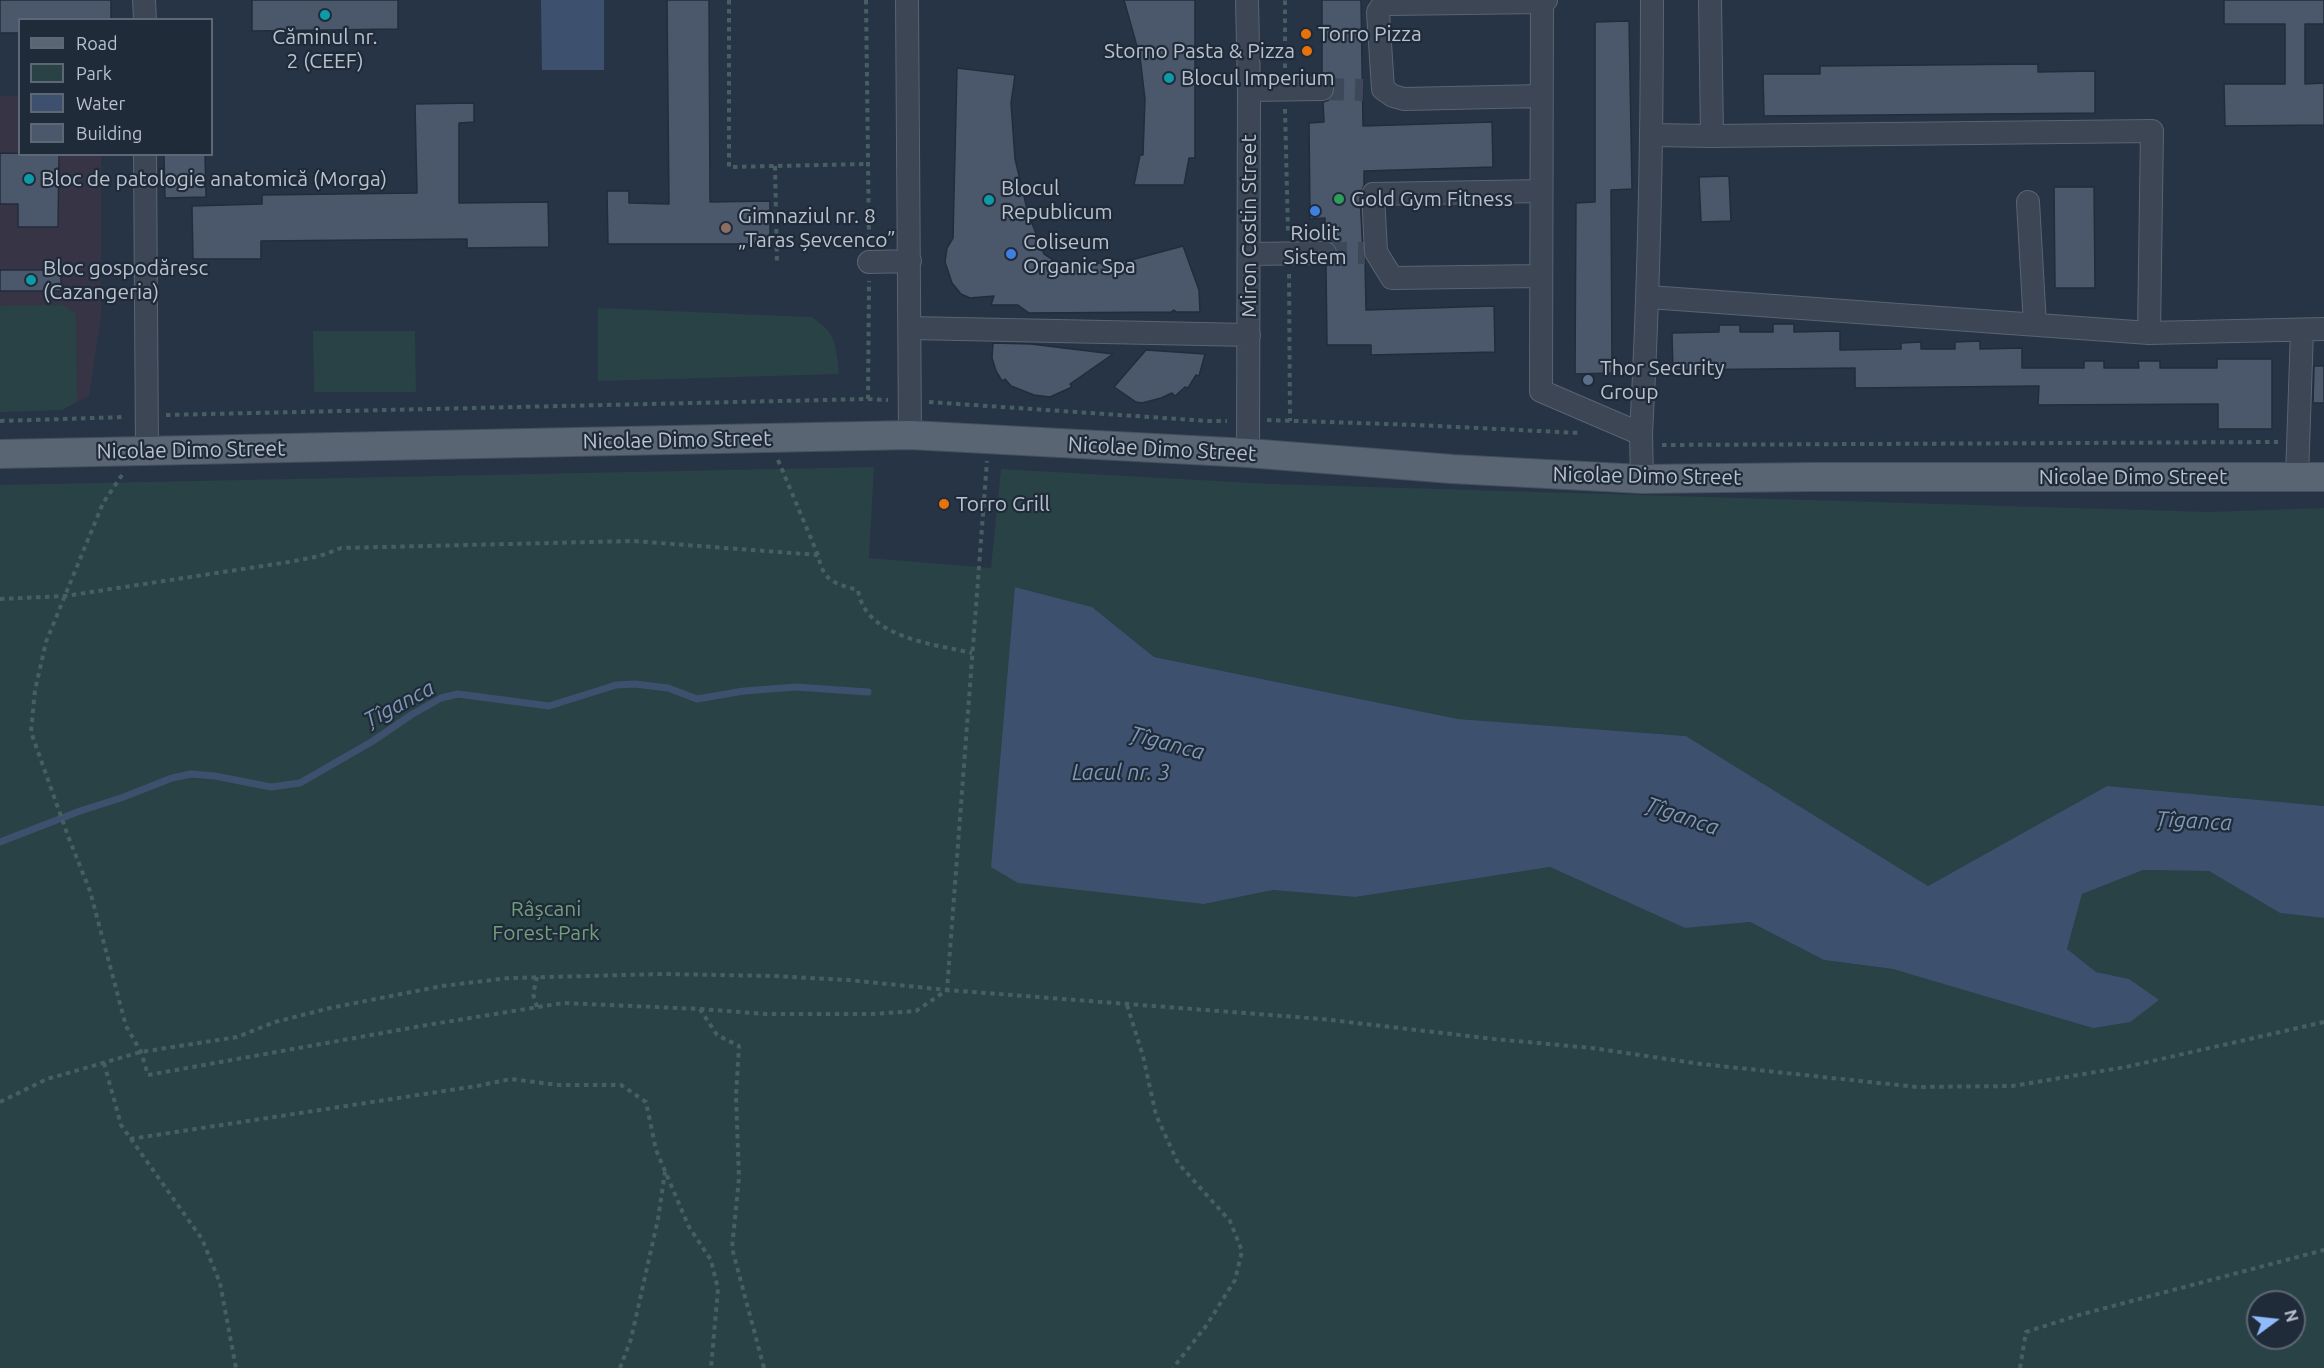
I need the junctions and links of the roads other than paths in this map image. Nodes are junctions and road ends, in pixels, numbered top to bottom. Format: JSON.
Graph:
{"nodes":[{"id":1,"x":144,"y":0,"type":"edge"},
{"id":2,"x":907,"y":0,"type":"edge"},
{"id":3,"x":1247,"y":0,"type":"edge"},
{"id":4,"x":1652,"y":0,"type":"edge"},
{"id":5,"x":1710,"y":0,"type":"edge"},
{"id":6,"x":1544,"y":1,"type":"edge"},
{"id":7,"x":145,"y":18,"type":"edge"},
{"id":8,"x":1322,"y":89,"type":"tunnel mouth"},
{"id":9,"x":1249,"y":90,"type":"junction"},
{"id":10,"x":1541,"y":96,"type":"junction"},
{"id":11,"x":1652,"y":135,"type":"junction"},
{"id":12,"x":1712,"y":136,"type":"junction"},
{"id":13,"x":145,"y":156,"type":"edge"},
{"id":14,"x":1541,"y":191,"type":"junction"},
{"id":15,"x":2028,"y":202,"type":"dead end"},
{"id":16,"x":1325,"y":253,"type":"tunnel mouth"},
{"id":17,"x":1250,"y":254,"type":"junction"},
{"id":18,"x":910,"y":261,"type":"junction"},
{"id":19,"x":869,"y":262,"type":"road end"},
{"id":20,"x":1540,"y":276,"type":"junction"},
{"id":21,"x":1649,"y":297,"type":"junction"},
{"id":22,"x":2035,"y":325,"type":"junction"},
{"id":23,"x":911,"y":328,"type":"junction"},
{"id":24,"x":2313,"y":329,"type":"edge"},
{"id":25,"x":2149,"y":333,"type":"junction"},
{"id":26,"x":1249,"y":335,"type":"junction"},
{"id":27,"x":910,"y":435,"type":"junction"},
{"id":28,"x":1641,"y":439,"type":"junction"},
{"id":29,"x":1248,"y":453,"type":"junction"},
{"id":30,"x":0,"y":454,"type":"edge"},
{"id":31,"x":137,"y":459,"type":"junction"},
{"id":32,"x":2311,"y":477,"type":"edge"},
{"id":33,"x":1641,"y":479,"type":"junction"}],
"edges":[{"from":1,"to":7,"type":"street"},
{"from":2,"to":18,"type":"street"},
{"from":3,"to":9,"type":"street","name":"Miron Costin Street"},
{"from":4,"to":11,"type":"street"},
{"from":5,"to":12,"type":"street"},
{"from":6,"to":10,"type":"street"},
{"from":6,"to":10,"type":"street"},
{"from":8,"to":9,"type":"street"},
{"from":9,"to":17,"type":"street","name":"Miron Costin Street"},
{"from":10,"to":14,"type":"street"},
{"from":11,"to":12,"type":"street"},
{"from":11,"to":21,"type":"street"},
{"from":12,"to":25,"type":"street"},
{"from":13,"to":31,"type":"street"},
{"from":14,"to":20,"type":"street"},
{"from":14,"to":20,"type":"street"},
{"from":15,"to":22,"type":"street"},
{"from":16,"to":17,"type":"street"},
{"from":17,"to":26,"type":"street","name":"Miron Costin Street"},
{"from":18,"to":19,"type":"street"},
{"from":18,"to":23,"type":"street"},
{"from":20,"to":28,"type":"street"},
{"from":21,"to":22,"type":"street"},
{"from":21,"to":28,"type":"street"},
{"from":22,"to":25,"type":"street"},
{"from":23,"to":26,"type":"street"},
{"from":23,"to":27,"type":"street"},
{"from":24,"to":25,"type":"street"},
{"from":24,"to":32,"type":"street"},
{"from":26,"to":29,"type":"street","name":"Miron Costin Street"},
{"from":27,"to":29,"type":"main road","name":"Nicolae Dimo Street"},
{"from":27,"to":31,"type":"main road","name":"Nicolae Dimo Street"},
{"from":28,"to":33,"type":"street"},
{"from":29,"to":33,"type":"main road","name":"Nicolae Dimo Street"},
{"from":30,"to":31,"type":"main road","name":"Nicolae Dimo Street"},
{"from":32,"to":33,"type":"main road","name":"Nicolae Dimo Street"}]}
